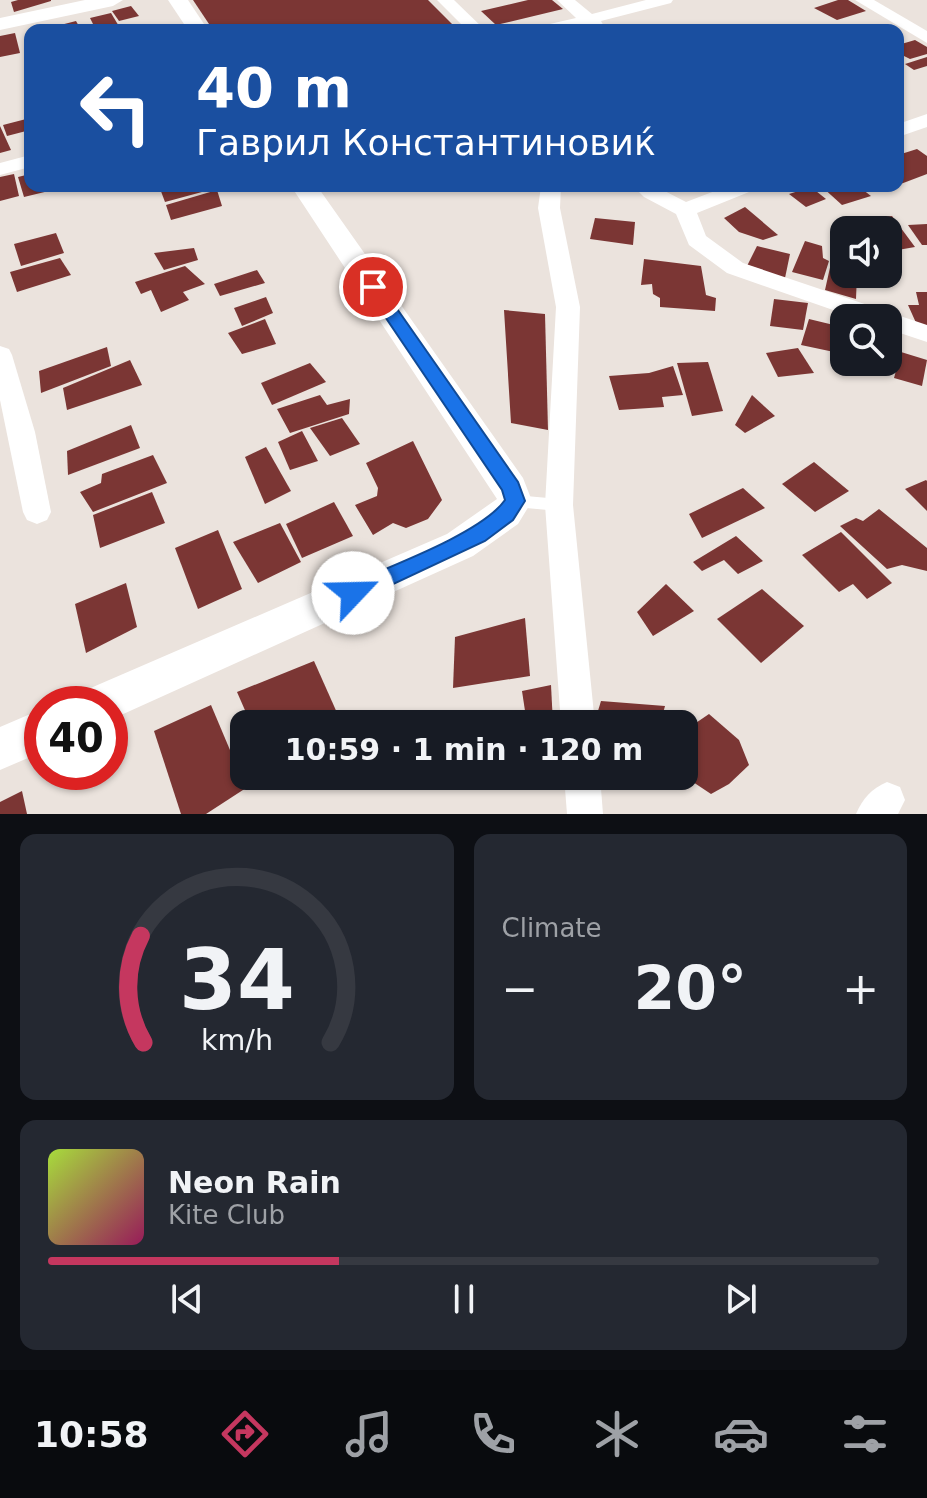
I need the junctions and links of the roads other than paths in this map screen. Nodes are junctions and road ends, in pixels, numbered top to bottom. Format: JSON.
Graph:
{"nodes":[{"id":1,"x":113,"y":0,"type":"edge"},
{"id":2,"x":178,"y":0,"type":"edge"},
{"id":3,"x":445,"y":0,"type":"edge"},
{"id":4,"x":565,"y":0,"type":"edge"},
{"id":5,"x":665,"y":0,"type":"edge"},
{"id":6,"x":863,"y":0,"type":"edge"},
{"id":7,"x":0,"y":24,"type":"edge"},
{"id":8,"x":194,"y":24,"type":"edge"},
{"id":9,"x":471,"y":24,"type":"edge"},
{"id":10,"x":594,"y":24,"type":"edge"},
{"id":11,"x":598,"y":24,"type":"edge"},
{"id":12,"x":903,"y":24,"type":"edge"},
{"id":13,"x":904,"y":24,"type":"edge"},
{"id":14,"x":927,"y":38,"type":"edge"},
{"id":15,"x":927,"y":120,"type":"edge"},
{"id":16,"x":904,"y":129,"type":"edge"},
{"id":17,"x":24,"y":163,"type":"edge"},
{"id":18,"x":0,"y":169,"type":"edge"},
{"id":19,"x":308,"y":192,"type":"edge"},
{"id":20,"x":550,"y":192,"type":"edge"},
{"id":21,"x":654,"y":192,"type":"edge"},
{"id":22,"x":732,"y":192,"type":"edge"},
{"id":23,"x":685,"y":210,"type":"junction"},
{"id":24,"x":840,"y":304,"type":"edge"},
{"id":25,"x":902,"y":325,"type":"edge"},
{"id":26,"x":927,"y":334,"type":"edge"},
{"id":27,"x":0,"y":355,"type":"edge"},
{"id":28,"x":11,"y":436,"type":"edge"},
{"id":29,"x":515,"y":501,"type":"junction"},
{"id":30,"x":559,"y":505,"type":"junction"},
{"id":31,"x":37,"y":512,"type":"dead end"},
{"id":32,"x":128,"y":692,"type":"edge"},
{"id":33,"x":577,"y":710,"type":"edge"},
{"id":34,"x":24,"y":738,"type":"edge"},
{"id":35,"x":0,"y":749,"type":"edge"},
{"id":36,"x":583,"y":790,"type":"edge"},
{"id":37,"x":585,"y":814,"type":"edge"}],
"edges":[{"from":1,"to":7,"type":"street"},
{"from":2,"to":8,"type":"street"},
{"from":3,"to":9,"type":"street"},
{"from":4,"to":10,"type":"street"},
{"from":5,"to":11,"type":"street"},
{"from":6,"to":12,"type":"street"},
{"from":13,"to":14,"type":"street"},
{"from":15,"to":16,"type":"street"},
{"from":17,"to":18,"type":"street"},
{"from":19,"to":29,"type":"street"},
{"from":20,"to":30,"type":"street"},
{"from":21,"to":23,"type":"street"},
{"from":22,"to":23,"type":"street"},
{"from":23,"to":24,"type":"street"},
{"from":25,"to":26,"type":"street"},
{"from":27,"to":28,"type":"street"},
{"from":28,"to":31,"type":"street"},
{"from":29,"to":30,"type":"lane"},
{"from":29,"to":32,"type":"street"},
{"from":30,"to":33,"type":"street"},
{"from":34,"to":35,"type":"street"},
{"from":36,"to":37,"type":"street"}]}
